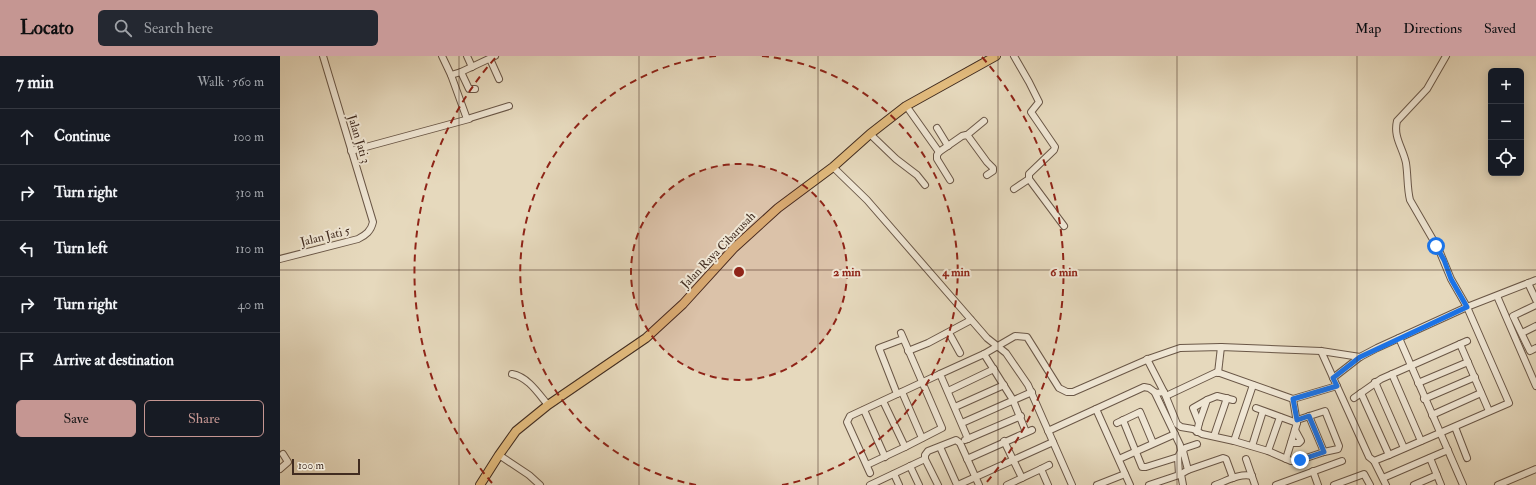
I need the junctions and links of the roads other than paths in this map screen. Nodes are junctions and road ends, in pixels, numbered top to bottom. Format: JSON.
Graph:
{"nodes":[{"id":1,"x":323,"y":56,"type":"edge"},
{"id":2,"x":442,"y":56,"type":"edge"},
{"id":3,"x":467,"y":56,"type":"edge"},
{"id":4,"x":1014,"y":56,"type":"edge"},
{"id":5,"x":1446,"y":56,"type":"edge"},
{"id":6,"x":493,"y":57,"type":"edge"},
{"id":7,"x":992,"y":58,"type":"edge"},
{"id":8,"x":472,"y":67,"type":"junction"},
{"id":9,"x":461,"y":72,"type":"junction"},
{"id":10,"x":451,"y":74,"type":"junction"},
{"id":11,"x":499,"y":79,"type":"dead end"},
{"id":12,"x":475,"y":89,"type":"dead end"},
{"id":13,"x":508,"y":106,"type":"dead end"},
{"id":14,"x":907,"y":107,"type":"junction"},
{"id":15,"x":468,"y":119,"type":"junction"},
{"id":16,"x":984,"y":122,"type":"dead end"},
{"id":17,"x":937,"y":128,"type":"dead end"},
{"id":18,"x":871,"y":135,"type":"junction"},
{"id":19,"x":967,"y":135,"type":"junction"},
{"id":20,"x":948,"y":146,"type":"junction"},
{"id":21,"x":351,"y":151,"type":"junction"},
{"id":22,"x":939,"y":152,"type":"junction"},
{"id":23,"x":847,"y":156,"type":"junction"},
{"id":24,"x":836,"y":166,"type":"junction"},
{"id":25,"x":987,"y":175,"type":"dead end"},
{"id":26,"x":1029,"y":179,"type":"junction"},
{"id":27,"x":950,"y":180,"type":"dead end"},
{"id":28,"x":925,"y":185,"type":"dead end"},
{"id":29,"x":1014,"y":189,"type":"dead end"},
{"id":30,"x":1064,"y":226,"type":"dead end"},
{"id":31,"x":371,"y":228,"type":"joint"},
{"id":32,"x":280,"y":258,"type":"edge"},
{"id":33,"x":1536,"y":280,"type":"edge"},
{"id":34,"x":1528,"y":283,"type":"junction"},
{"id":35,"x":1497,"y":296,"type":"junction"},
{"id":36,"x":1536,"y":300,"type":"edge"},
{"id":37,"x":1536,"y":305,"type":"edge"},
{"id":38,"x":1467,"y":307,"type":"junction"},
{"id":39,"x":971,"y":320,"type":"junction"},
{"id":40,"x":1536,"y":326,"type":"edge"},
{"id":41,"x":949,"y":333,"type":"junction"},
{"id":42,"x":1522,"y":333,"type":"junction"},
{"id":43,"x":1399,"y":338,"type":"junction"},
{"id":44,"x":1467,"y":341,"type":"dead end"},
{"id":45,"x":1002,"y":343,"type":"junction"},
{"id":46,"x":1460,"y":344,"type":"junction"},
{"id":47,"x":1221,"y":347,"type":"junction"},
{"id":48,"x":1536,"y":348,"type":"edge"},
{"id":49,"x":908,"y":351,"type":"junction"},
{"id":50,"x":1321,"y":351,"type":"junction"},
{"id":51,"x":960,"y":353,"type":"dead end"},
{"id":52,"x":984,"y":354,"type":"junction"},
{"id":53,"x":1360,"y":357,"type":"junction"},
{"id":54,"x":1147,"y":359,"type":"junction"},
{"id":55,"x":1468,"y":362,"type":"junction"},
{"id":56,"x":1411,"y":365,"type":"junction"},
{"id":57,"x":994,"y":369,"type":"junction"},
{"id":58,"x":1218,"y":373,"type":"junction"},
{"id":59,"x":512,"y":374,"type":"dead end"},
{"id":60,"x":940,"y":374,"type":"junction"},
{"id":61,"x":1392,"y":374,"type":"junction"},
{"id":62,"x":1475,"y":377,"type":"junction"},
{"id":63,"x":1333,"y":378,"type":"junction"},
{"id":64,"x":921,"y":382,"type":"junction"},
{"id":65,"x":1375,"y":382,"type":"junction"},
{"id":66,"x":1418,"y":383,"type":"junction"},
{"id":67,"x":1004,"y":385,"type":"junction"},
{"id":68,"x":1253,"y":385,"type":"junction"},
{"id":69,"x":1337,"y":386,"type":"junction"},
{"id":70,"x":1536,"y":386,"type":"edge"},
{"id":71,"x":948,"y":391,"type":"junction"},
{"id":72,"x":1032,"y":392,"type":"junction"},
{"id":73,"x":899,"y":393,"type":"junction"},
{"id":74,"x":1155,"y":393,"type":"junction"},
{"id":75,"x":1361,"y":393,"type":"junction"},
{"id":76,"x":1481,"y":393,"type":"junction"},
{"id":77,"x":1165,"y":394,"type":"junction"},
{"id":78,"x":1354,"y":398,"type":"dead end"},
{"id":79,"x":1293,"y":399,"type":"junction"},
{"id":80,"x":1424,"y":399,"type":"junction"},
{"id":81,"x":1014,"y":400,"type":"junction"},
{"id":82,"x":1207,"y":400,"type":"junction"},
{"id":83,"x":883,"y":401,"type":"junction"},
{"id":84,"x":548,"y":405,"type":"junction"},
{"id":85,"x":955,"y":407,"type":"junction"},
{"id":86,"x":1147,"y":408,"type":"dead end"},
{"id":87,"x":1256,"y":408,"type":"dead end"},
{"id":88,"x":1096,"y":409,"type":"junction"},
{"id":89,"x":864,"y":410,"type":"junction"},
{"id":90,"x":1263,"y":411,"type":"junction"},
{"id":91,"x":1489,"y":411,"type":"junction"},
{"id":92,"x":1140,"y":412,"type":"junction"},
{"id":93,"x":1432,"y":415,"type":"junction"},
{"id":94,"x":1020,"y":416,"type":"junction"},
{"id":95,"x":1309,"y":416,"type":"junction"},
{"id":96,"x":1280,"y":417,"type":"junction"},
{"id":97,"x":1297,"y":421,"type":"junction"},
{"id":98,"x":962,"y":423,"type":"junction"},
{"id":99,"x":1199,"y":423,"type":"junction"},
{"id":100,"x":1455,"y":426,"type":"junction"},
{"id":101,"x":1048,"y":431,"type":"junction"},
{"id":102,"x":1197,"y":432,"type":"junction"},
{"id":103,"x":1440,"y":433,"type":"junction"},
{"id":104,"x":1174,"y":434,"type":"junction"},
{"id":105,"x":1214,"y":436,"type":"junction"},
{"id":106,"x":922,"y":438,"type":"junction"},
{"id":107,"x":968,"y":439,"type":"junction"},
{"id":108,"x":1421,"y":440,"type":"junction"},
{"id":109,"x":1234,"y":441,"type":"junction"},
{"id":110,"x":1004,"y":442,"type":"junction"},
{"id":111,"x":1053,"y":442,"type":"junction"},
{"id":112,"x":960,"y":443,"type":"junction"},
{"id":113,"x":1153,"y":443,"type":"junction"},
{"id":114,"x":1197,"y":444,"type":"dead end"},
{"id":115,"x":905,"y":446,"type":"junction"},
{"id":116,"x":1252,"y":446,"type":"junction"},
{"id":117,"x":940,"y":447,"type":"junction"},
{"id":118,"x":1404,"y":448,"type":"junction"},
{"id":119,"x":1448,"y":450,"type":"junction"},
{"id":120,"x":1136,"y":451,"type":"junction"},
{"id":121,"x":1268,"y":451,"type":"junction"},
{"id":122,"x":1324,"y":452,"type":"junction"},
{"id":123,"x":283,"y":454,"type":"dead end"},
{"id":124,"x":500,"y":455,"type":"junction"},
{"id":125,"x":1389,"y":455,"type":"junction"},
{"id":126,"x":885,"y":457,"type":"junction"},
{"id":127,"x":1178,"y":457,"type":"junction"},
{"id":128,"x":1430,"y":458,"type":"junction"},
{"id":129,"x":1467,"y":458,"type":"dead end"},
{"id":130,"x":925,"y":459,"type":"junction"},
{"id":131,"x":967,"y":459,"type":"junction"},
{"id":132,"x":1119,"y":459,"type":"junction"},
{"id":133,"x":1246,"y":459,"type":"dead end"},
{"id":134,"x":1286,"y":459,"type":"junction"},
{"id":135,"x":1014,"y":460,"type":"junction"},
{"id":136,"x":1342,"y":461,"type":"dead end"},
{"id":137,"x":1374,"y":461,"type":"junction"},
{"id":138,"x":867,"y":465,"type":"junction"},
{"id":139,"x":1049,"y":465,"type":"dead end"},
{"id":140,"x":910,"y":466,"type":"junction"},
{"id":141,"x":280,"y":469,"type":"edge"},
{"id":142,"x":1041,"y":469,"type":"junction"},
{"id":143,"x":1536,"y":469,"type":"edge"},
{"id":144,"x":1188,"y":470,"type":"junction"},
{"id":145,"x":1313,"y":471,"type":"junction"},
{"id":146,"x":870,"y":473,"type":"dead end"},
{"id":147,"x":894,"y":474,"type":"junction"},
{"id":148,"x":1125,"y":474,"type":"junction"},
{"id":149,"x":1437,"y":475,"type":"junction"},
{"id":150,"x":1252,"y":476,"type":"junction"},
{"id":151,"x":975,"y":477,"type":"junction"},
{"id":152,"x":1022,"y":478,"type":"junction"},
{"id":153,"x":1382,"y":478,"type":"junction"},
{"id":154,"x":1232,"y":481,"type":"edge"},
{"id":155,"x":1509,"y":483,"type":"edge"},
{"id":156,"x":480,"y":485,"type":"edge"},
{"id":157,"x":486,"y":485,"type":"edge"},
{"id":158,"x":540,"y":485,"type":"edge"},
{"id":159,"x":870,"y":485,"type":"edge"},
{"id":160,"x":899,"y":485,"type":"edge"},
{"id":161,"x":919,"y":485,"type":"edge"},
{"id":162,"x":938,"y":485,"type":"edge"},
{"id":163,"x":958,"y":485,"type":"edge"},
{"id":164,"x":979,"y":485,"type":"edge"},
{"id":165,"x":1007,"y":485,"type":"edge"},
{"id":166,"x":1048,"y":485,"type":"edge"},
{"id":167,"x":1072,"y":485,"type":"edge"},
{"id":168,"x":1098,"y":485,"type":"edge"},
{"id":169,"x":1130,"y":485,"type":"edge"},
{"id":170,"x":1149,"y":485,"type":"edge"},
{"id":171,"x":1183,"y":485,"type":"edge"},
{"id":172,"x":1215,"y":485,"type":"edge"},
{"id":173,"x":1255,"y":485,"type":"edge"},
{"id":174,"x":1276,"y":485,"type":"edge"},
{"id":175,"x":1318,"y":485,"type":"edge"},
{"id":176,"x":1334,"y":485,"type":"edge"},
{"id":177,"x":1370,"y":485,"type":"edge"},
{"id":178,"x":1386,"y":485,"type":"edge"},
{"id":179,"x":1414,"y":485,"type":"edge"},
{"id":180,"x":1441,"y":485,"type":"edge"},
{"id":181,"x":1463,"y":485,"type":"edge"},
{"id":182,"x":1498,"y":485,"type":"edge"}],
"edges":[{"from":1,"to":21,"type":"street","name":"Jalan Jati 3"},
{"from":2,"to":10,"type":"street"},
{"from":3,"to":8,"type":"street"},
{"from":4,"to":26,"type":"street"},
{"from":5,"to":38,"type":"street"},
{"from":6,"to":8,"type":"street"},
{"from":6,"to":11,"type":"street"},
{"from":7,"to":14,"type":"main road","name":"Jalan Raya Cibarusah"},
{"from":7,"to":23,"type":"main road","name":"Jalan Raya Cibarusah"},
{"from":8,"to":9,"type":"street"},
{"from":9,"to":10,"type":"street"},
{"from":9,"to":12,"type":"street"},
{"from":10,"to":15,"type":"street"},
{"from":13,"to":15,"type":"street"},
{"from":14,"to":18,"type":"main road","name":"Jalan Raya Cibarusah"},
{"from":14,"to":22,"type":"street"},
{"from":15,"to":21,"type":"street"},
{"from":16,"to":19,"type":"street"},
{"from":17,"to":20,"type":"street"},
{"from":18,"to":23,"type":"main road","name":"Jalan Raya Cibarusah"},
{"from":18,"to":28,"type":"street"},
{"from":19,"to":20,"type":"street"},
{"from":19,"to":25,"type":"street"},
{"from":20,"to":22,"type":"street"},
{"from":21,"to":31,"type":"street","name":"Jalan Jati 3"},
{"from":22,"to":27,"type":"street"},
{"from":23,"to":24,"type":"main road","name":"Jalan Raya Cibarusah"},
{"from":24,"to":39,"type":"street"},
{"from":24,"to":84,"type":"main road","name":"Jalan Raya Cibarusah"},
{"from":24,"to":124,"type":"main road","name":"Jalan Raya Cibarusah"},
{"from":26,"to":29,"type":"street"},
{"from":26,"to":30,"type":"street"},
{"from":31,"to":32,"type":"street","name":"Jalan Jati 5"},
{"from":33,"to":34,"type":"street"},
{"from":34,"to":35,"type":"street"},
{"from":34,"to":36,"type":"street"},
{"from":35,"to":38,"type":"street"},
{"from":35,"to":70,"type":"street"},
{"from":37,"to":42,"type":"street"},
{"from":38,"to":43,"type":"street"},
{"from":38,"to":91,"type":"street"},
{"from":39,"to":41,"type":"street"},
{"from":39,"to":45,"type":"street"},
{"from":40,"to":42,"type":"street"},
{"from":41,"to":49,"type":"street"},
{"from":41,"to":51,"type":"street"},
{"from":42,"to":48,"type":"street"},
{"from":43,"to":53,"type":"street"},
{"from":43,"to":56,"type":"street"},
{"from":44,"to":46,"type":"street"},
{"from":45,"to":52,"type":"street"},
{"from":45,"to":54,"type":"street"},
{"from":45,"to":72,"type":"street"},
{"from":46,"to":55,"type":"street"},
{"from":46,"to":56,"type":"street"},
{"from":47,"to":50,"type":"street"},
{"from":47,"to":54,"type":"street"},
{"from":47,"to":58,"type":"street"},
{"from":49,"to":64,"type":"street"},
{"from":49,"to":73,"type":"street"},
{"from":50,"to":53,"type":"street"},
{"from":50,"to":63,"type":"street"},
{"from":52,"to":57,"type":"street"},
{"from":52,"to":60,"type":"street"},
{"from":53,"to":63,"type":"street"},
{"from":54,"to":77,"type":"street"},
{"from":55,"to":62,"type":"street"},
{"from":55,"to":66,"type":"street"},
{"from":56,"to":61,"type":"street"},
{"from":56,"to":66,"type":"street"},
{"from":57,"to":67,"type":"street"},
{"from":57,"to":71,"type":"street"},
{"from":58,"to":68,"type":"street"},
{"from":58,"to":77,"type":"street"},
{"from":59,"to":84,"type":"street"},
{"from":60,"to":64,"type":"street"},
{"from":60,"to":71,"type":"street"},
{"from":61,"to":65,"type":"street"},
{"from":61,"to":108,"type":"street"},
{"from":62,"to":76,"type":"street"},
{"from":62,"to":80,"type":"street"},
{"from":63,"to":69,"type":"street"},
{"from":64,"to":73,"type":"street"},
{"from":64,"to":106,"type":"street"},
{"from":65,"to":75,"type":"street"},
{"from":65,"to":118,"type":"street"},
{"from":66,"to":80,"type":"street"},
{"from":67,"to":81,"type":"street"},
{"from":67,"to":85,"type":"street"},
{"from":68,"to":79,"type":"street"},
{"from":68,"to":109,"type":"street"},
{"from":69,"to":79,"type":"street"},
{"from":69,"to":137,"type":"street"},
{"from":71,"to":85,"type":"street"},
{"from":72,"to":81,"type":"street"},
{"from":72,"to":101,"type":"street"},
{"from":73,"to":83,"type":"street"},
{"from":73,"to":106,"type":"street"},
{"from":74,"to":77,"type":"street"},
{"from":74,"to":88,"type":"street"},
{"from":74,"to":104,"type":"street"},
{"from":75,"to":78,"type":"street"},
{"from":75,"to":125,"type":"street"},
{"from":76,"to":91,"type":"street"},
{"from":76,"to":93,"type":"street"},
{"from":77,"to":102,"type":"street"},
{"from":79,"to":97,"type":"street"},
{"from":80,"to":93,"type":"street"},
{"from":81,"to":94,"type":"street"},
{"from":81,"to":98,"type":"street"},
{"from":82,"to":99,"type":"street"},
{"from":82,"to":99,"type":"street"},
{"from":82,"to":105,"type":"street"},
{"from":83,"to":89,"type":"street"},
{"from":83,"to":115,"type":"street"},
{"from":84,"to":124,"type":"main road","name":"Jalan Raya Cibarusah"},
{"from":85,"to":98,"type":"street"},
{"from":86,"to":92,"type":"street"},
{"from":87,"to":90,"type":"street"},
{"from":88,"to":101,"type":"street"},
{"from":88,"to":132,"type":"street"},
{"from":89,"to":126,"type":"street"},
{"from":89,"to":138,"type":"street"},
{"from":90,"to":96,"type":"street"},
{"from":90,"to":116,"type":"street"},
{"from":91,"to":100,"type":"street"},
{"from":92,"to":113,"type":"street"},
{"from":92,"to":120,"type":"street"},
{"from":93,"to":103,"type":"street"},
{"from":94,"to":107,"type":"street"},
{"from":94,"to":110,"type":"street"},
{"from":95,"to":97,"type":"street"},
{"from":95,"to":122,"type":"street"},
{"from":95,"to":122,"type":"street"},
{"from":96,"to":97,"type":"street"},
{"from":96,"to":121,"type":"street"},
{"from":97,"to":134,"type":"street"},
{"from":98,"to":107,"type":"street"},
{"from":99,"to":102,"type":"street"},
{"from":100,"to":103,"type":"street"},
{"from":100,"to":129,"type":"street"},
{"from":101,"to":111,"type":"street"},
{"from":102,"to":105,"type":"street"},
{"from":103,"to":108,"type":"street"},
{"from":103,"to":119,"type":"street"},
{"from":104,"to":113,"type":"street"},
{"from":104,"to":127,"type":"street"},
{"from":105,"to":109,"type":"street"},
{"from":106,"to":115,"type":"street"},
{"from":107,"to":112,"type":"street"},
{"from":108,"to":118,"type":"street"},
{"from":109,"to":116,"type":"street"},
{"from":110,"to":131,"type":"street"},
{"from":110,"to":135,"type":"street"},
{"from":111,"to":135,"type":"street"},
{"from":111,"to":167,"type":"street"},
{"from":112,"to":117,"type":"street"},
{"from":112,"to":131,"type":"street"},
{"from":113,"to":120,"type":"street"},
{"from":114,"to":144,"type":"street"},
{"from":115,"to":126,"type":"street"},
{"from":116,"to":121,"type":"street"},
{"from":117,"to":130,"type":"street"},
{"from":117,"to":163,"type":"street"},
{"from":118,"to":125,"type":"street"},
{"from":119,"to":128,"type":"street"},
{"from":119,"to":181,"type":"street"},
{"from":120,"to":127,"type":"street"},
{"from":120,"to":132,"type":"street"},
{"from":121,"to":134,"type":"street"},
{"from":122,"to":134,"type":"street"},
{"from":123,"to":141,"type":"street"},
{"from":124,"to":156,"type":"main road","name":"Jalan Raya Cibarusah"},
{"from":124,"to":157,"type":"main road","name":"Jalan Raya Cibarusah"},
{"from":124,"to":158,"type":"street"},
{"from":125,"to":137,"type":"street"},
{"from":126,"to":138,"type":"street"},
{"from":127,"to":170,"type":"street"},
{"from":128,"to":149,"type":"street"},
{"from":128,"to":153,"type":"street"},
{"from":130,"to":140,"type":"street"},
{"from":130,"to":162,"type":"street"},
{"from":131,"to":151,"type":"street"},
{"from":132,"to":148,"type":"street"},
{"from":133,"to":150,"type":"street"},
{"from":135,"to":151,"type":"street"},
{"from":135,"to":152,"type":"street"},
{"from":136,"to":145,"type":"street"},
{"from":137,"to":153,"type":"street"},
{"from":138,"to":146,"type":"street"},
{"from":139,"to":142,"type":"street"},
{"from":140,"to":147,"type":"street"},
{"from":140,"to":161,"type":"street"},
{"from":142,"to":152,"type":"street"},
{"from":142,"to":166,"type":"street"},
{"from":143,"to":155,"type":"street"},
{"from":144,"to":154,"type":"street"},
{"from":144,"to":171,"type":"street"},
{"from":145,"to":174,"type":"street"},
{"from":145,"to":175,"type":"street"},
{"from":147,"to":159,"type":"street"},
{"from":147,"to":160,"type":"street"},
{"from":148,"to":168,"type":"street"},
{"from":148,"to":169,"type":"street"},
{"from":149,"to":179,"type":"street"},
{"from":149,"to":180,"type":"street"},
{"from":150,"to":154,"type":"street"},
{"from":150,"to":173,"type":"street"},
{"from":151,"to":163,"type":"street"},
{"from":151,"to":164,"type":"street"},
{"from":152,"to":165,"type":"street"},
{"from":153,"to":178,"type":"street"},
{"from":154,"to":172,"type":"street"},
{"from":155,"to":182,"type":"street"},
{"from":176,"to":177,"type":"street"}]}
